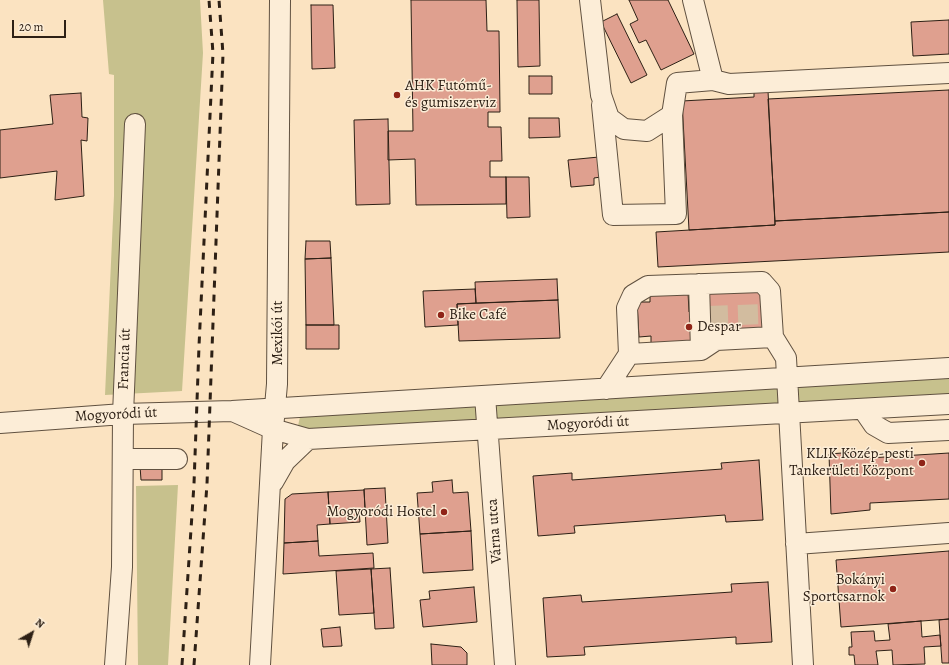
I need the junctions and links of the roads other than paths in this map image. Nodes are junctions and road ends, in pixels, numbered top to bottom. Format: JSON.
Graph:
{"nodes":[{"id":1,"x":280,"y":0,"type":"edge"},
{"id":2,"x":590,"y":0,"type":"edge"},
{"id":3,"x":693,"y":0,"type":"edge"},
{"id":4,"x":949,"y":73,"type":"edge"},
{"id":5,"x":713,"y":80,"type":"junction"},
{"id":6,"x":601,"y":95,"type":"junction"},
{"id":7,"x":672,"y":114,"type":"junction"},
{"id":8,"x":136,"y":124,"type":"dead end"},
{"id":9,"x":698,"y":284,"type":"junction"},
{"id":10,"x":773,"y":337,"type":"junction"},
{"id":11,"x":701,"y":350,"type":"junction"},
{"id":12,"x":629,"y":354,"type":"junction"},
{"id":13,"x":949,"y":368,"type":"edge"},
{"id":14,"x":788,"y":378,"type":"junction"},
{"id":15,"x":606,"y":389,"type":"junction"},
{"id":16,"x":485,"y":396,"type":"junction"},
{"id":17,"x":949,"y":404,"type":"edge"},
{"id":18,"x":275,"y":408,"type":"junction"},
{"id":19,"x":863,"y":409,"type":"junction"},
{"id":20,"x":232,"y":411,"type":"junction"},
{"id":21,"x":789,"y":413,"type":"junction"},
{"id":22,"x":123,"y":414,"type":"junction"},
{"id":23,"x":0,"y":423,"type":"edge"},
{"id":24,"x":273,"y":429,"type":"junction"},
{"id":25,"x":488,"y":429,"type":"junction"},
{"id":26,"x":949,"y":430,"type":"edge"},
{"id":27,"x":308,"y":439,"type":"junction"},
{"id":28,"x":124,"y":459,"type":"junction"},
{"id":29,"x":177,"y":459,"type":"dead end"},
{"id":30,"x":272,"y":459,"type":"junction"},
{"id":31,"x":271,"y":486,"type":"junction"},
{"id":32,"x":949,"y":533,"type":"edge"},
{"id":33,"x":796,"y":544,"type":"junction"},
{"id":34,"x":115,"y":665,"type":"edge"},
{"id":35,"x":260,"y":665,"type":"edge"},
{"id":36,"x":505,"y":665,"type":"edge"},
{"id":37,"x":803,"y":665,"type":"edge"}],
"edges":[{"from":1,"to":18,"type":"street","name":"Mexikói út"},
{"from":2,"to":6,"type":"street"},
{"from":3,"to":5,"type":"street"},
{"from":4,"to":5,"type":"street"},
{"from":5,"to":7,"type":"street"},
{"from":6,"to":7,"type":"street"},
{"from":6,"to":7,"type":"street"},
{"from":8,"to":22,"type":"street","name":"Francia út"},
{"from":9,"to":10,"type":"street"},
{"from":9,"to":11,"type":"street"},
{"from":9,"to":12,"type":"street"},
{"from":10,"to":11,"type":"street"},
{"from":10,"to":14,"type":"street"},
{"from":11,"to":12,"type":"street"},
{"from":12,"to":15,"type":"street"},
{"from":13,"to":14,"type":"street","name":"Mogyoródi út"},
{"from":14,"to":15,"type":"street","name":"Mogyoródi út"},
{"from":14,"to":21,"type":"street"},
{"from":15,"to":16,"type":"street","name":"Mogyoródi út"},
{"from":16,"to":18,"type":"street","name":"Mogyoródi út"},
{"from":16,"to":25,"type":"street","name":"Várna utca"},
{"from":17,"to":19,"type":"street","name":"Mogyoródi út"},
{"from":18,"to":20,"type":"street","name":"Mogyoródi út"},
{"from":18,"to":24,"type":"street","name":"Mexikói út"},
{"from":19,"to":21,"type":"street","name":"Mogyoródi út"},
{"from":19,"to":26,"type":"street"},
{"from":20,"to":22,"type":"street","name":"Mogyoródi út"},
{"from":20,"to":24,"type":"street","name":"Mogyoródi út"},
{"from":20,"to":30,"type":"street"},
{"from":21,"to":25,"type":"street","name":"Mogyoródi út"},
{"from":21,"to":33,"type":"street"},
{"from":22,"to":23,"type":"street","name":"Mogyoródi út"},
{"from":22,"to":28,"type":"street","name":"Francia út"},
{"from":24,"to":27,"type":"street","name":"Mogyoródi út"},
{"from":24,"to":30,"type":"street","name":"Mexikói út"},
{"from":25,"to":27,"type":"street","name":"Mogyoródi út"},
{"from":25,"to":36,"type":"street","name":"Várna utca"},
{"from":27,"to":31,"type":"street"},
{"from":28,"to":29,"type":"street"},
{"from":28,"to":34,"type":"street","name":"Francia út"},
{"from":30,"to":31,"type":"street","name":"Mexikói út"},
{"from":31,"to":35,"type":"street","name":"Mexikói út"},
{"from":32,"to":33,"type":"street"},
{"from":33,"to":37,"type":"street"}]}
